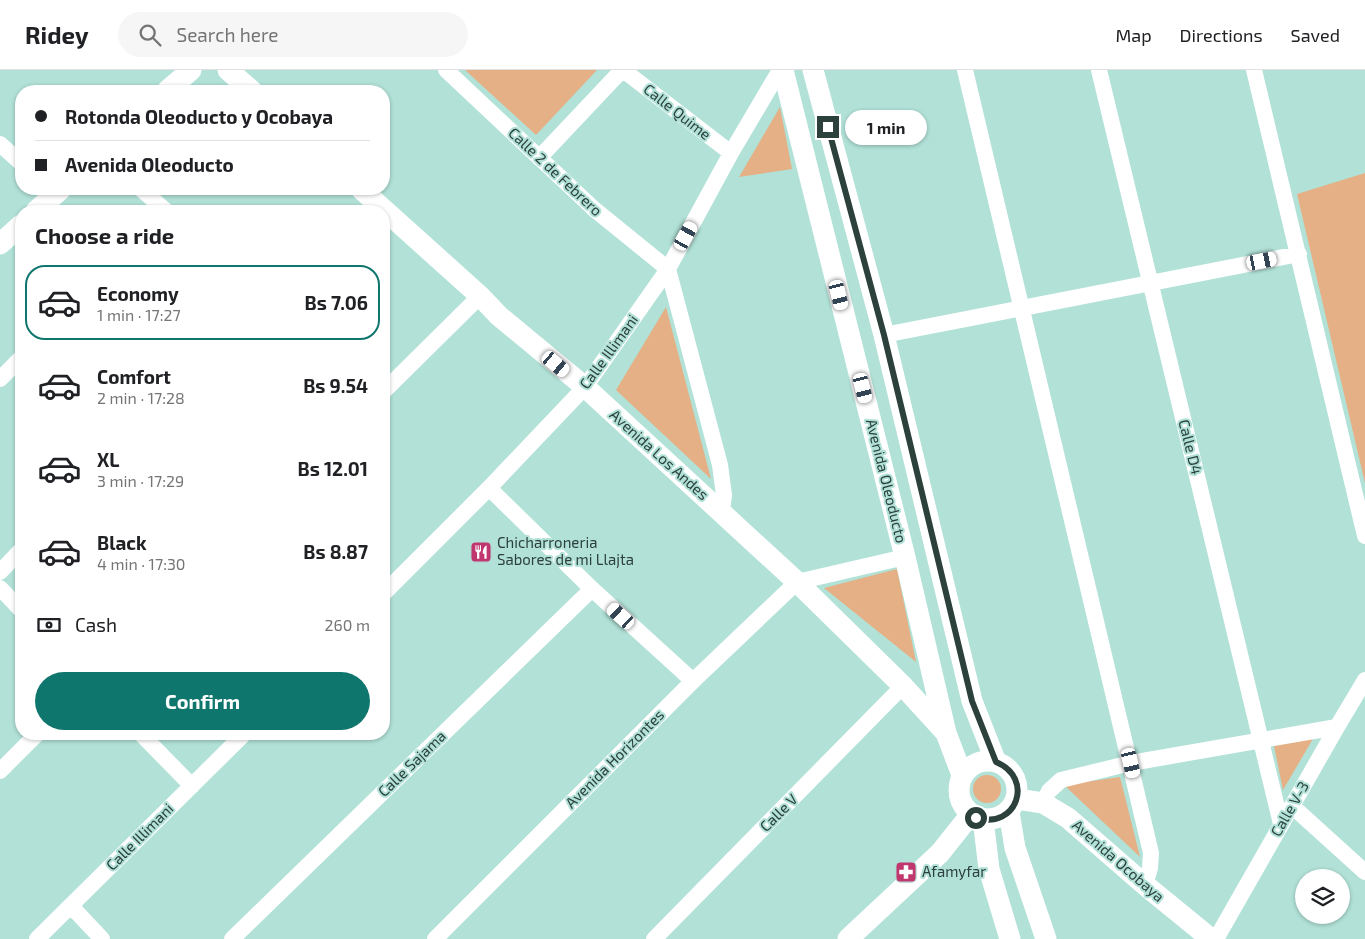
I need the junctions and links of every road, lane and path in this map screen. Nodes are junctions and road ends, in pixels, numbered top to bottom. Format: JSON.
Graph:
{"nodes":[{"id":1,"x":191,"y":70,"type":"edge"},
{"id":2,"x":228,"y":70,"type":"edge"},
{"id":3,"x":446,"y":70,"type":"edge"},
{"id":4,"x":623,"y":70,"type":"edge"},
{"id":5,"x":782,"y":70,"type":"edge"},
{"id":6,"x":813,"y":70,"type":"edge"},
{"id":7,"x":965,"y":70,"type":"edge"},
{"id":8,"x":1099,"y":70,"type":"edge"},
{"id":9,"x":1254,"y":70,"type":"edge"},
{"id":10,"x":174,"y":85,"type":"edge"},
{"id":11,"x":245,"y":85,"type":"edge"},
{"id":12,"x":0,"y":144,"type":"edge"},
{"id":13,"x":731,"y":153,"type":"junction"},
{"id":14,"x":15,"y":158,"type":"edge"},
{"id":15,"x":539,"y":158,"type":"junction"},
{"id":16,"x":50,"y":195,"type":"edge"},
{"id":17,"x":149,"y":195,"type":"edge"},
{"id":18,"x":41,"y":205,"type":"edge"},
{"id":19,"x":159,"y":205,"type":"edge"},
{"id":20,"x":390,"y":220,"type":"edge"},
{"id":21,"x":15,"y":230,"type":"edge"},
{"id":22,"x":0,"y":244,"type":"edge"},
{"id":23,"x":1299,"y":254,"type":"junction"},
{"id":24,"x":668,"y":269,"type":"junction"},
{"id":25,"x":1150,"y":283,"type":"junction"},
{"id":26,"x":480,"y":296,"type":"junction"},
{"id":27,"x":1022,"y":308,"type":"junction"},
{"id":28,"x":884,"y":335,"type":"junction"},
{"id":29,"x":15,"y":364,"type":"edge"},
{"id":30,"x":0,"y":379,"type":"edge"},
{"id":31,"x":390,"y":385,"type":"edge"},
{"id":32,"x":585,"y":388,"type":"junction"},
{"id":33,"x":489,"y":488,"type":"junction"},
{"id":34,"x":722,"y":511,"type":"junction"},
{"id":35,"x":1365,"y":536,"type":"edge"},
{"id":36,"x":15,"y":556,"type":"edge"},
{"id":37,"x":905,"y":557,"type":"junction"},
{"id":38,"x":0,"y":572,"type":"edge"},
{"id":39,"x":797,"y":582,"type":"junction"},
{"id":40,"x":390,"y":587,"type":"edge"},
{"id":41,"x":0,"y":588,"type":"edge"},
{"id":42,"x":592,"y":590,"type":"junction"},
{"id":43,"x":15,"y":604,"type":"edge"},
{"id":44,"x":1365,"y":680,"type":"edge"},
{"id":45,"x":693,"y":681,"type":"junction"},
{"id":46,"x":903,"y":686,"type":"junction"},
{"id":47,"x":1337,"y":727,"type":"junction"},
{"id":48,"x":946,"y":733,"type":"junction"},
{"id":49,"x":31,"y":740,"type":"edge"},
{"id":50,"x":147,"y":740,"type":"edge"},
{"id":51,"x":238,"y":740,"type":"edge"},
{"id":52,"x":1261,"y":740,"type":"junction"},
{"id":53,"x":996,"y":762,"type":"junction"},
{"id":54,"x":1131,"y":763,"type":"junction"},
{"id":55,"x":0,"y":771,"type":"edge"},
{"id":56,"x":962,"y":775,"type":"junction"},
{"id":57,"x":192,"y":786,"type":"junction"},
{"id":58,"x":1043,"y":803,"type":"junction"},
{"id":59,"x":1013,"y":805,"type":"junction"},
{"id":60,"x":1292,"y":806,"type":"junction"},
{"id":61,"x":977,"y":817,"type":"junction"},
{"id":62,"x":1281,"y":824,"type":"junction"},
{"id":63,"x":1365,"y":872,"type":"edge"},
{"id":64,"x":1144,"y":885,"type":"junction"},
{"id":65,"x":71,"y":906,"type":"junction"},
{"id":66,"x":37,"y":939,"type":"edge"},
{"id":67,"x":102,"y":939,"type":"edge"},
{"id":68,"x":232,"y":939,"type":"edge"},
{"id":69,"x":435,"y":939,"type":"edge"},
{"id":70,"x":654,"y":939,"type":"edge"},
{"id":71,"x":848,"y":939,"type":"edge"},
{"id":72,"x":1010,"y":939,"type":"edge"},
{"id":73,"x":1046,"y":939,"type":"edge"},
{"id":74,"x":1210,"y":939,"type":"edge"},
{"id":75,"x":1216,"y":939,"type":"edge"}],
"edges":[{"from":1,"to":10,"type":"street"},
{"from":2,"to":11,"type":"street"},
{"from":3,"to":15,"type":"street","name":"Calle 2 de Febrero"},
{"from":4,"to":13,"type":"street","name":"Calle Quime"},
{"from":4,"to":15,"type":"street"},
{"from":5,"to":13,"type":"street","name":"Calle Illimani"},
{"from":5,"to":37,"type":"street","name":"Avenida Oleoducto"},
{"from":6,"to":28,"type":"street"},
{"from":7,"to":27,"type":"street"},
{"from":8,"to":25,"type":"street","name":"Calle D4"},
{"from":9,"to":23,"type":"street"},
{"from":12,"to":14,"type":"street"},
{"from":13,"to":24,"type":"street","name":"Calle Illimani"},
{"from":15,"to":24,"type":"street","name":"Calle 2 de Febrero"},
{"from":16,"to":18,"type":"street"},
{"from":17,"to":19,"type":"street"},
{"from":20,"to":26,"type":"street","name":"Avenida Los Andes"},
{"from":21,"to":22,"type":"street"},
{"from":23,"to":25,"type":"street"},
{"from":23,"to":35,"type":"street"},
{"from":24,"to":32,"type":"street","name":"Calle Illimani"},
{"from":24,"to":34,"type":"street"},
{"from":25,"to":27,"type":"street"},
{"from":25,"to":52,"type":"street","name":"Calle D4"},
{"from":26,"to":31,"type":"street"},
{"from":26,"to":32,"type":"street","name":"Avenida Los Andes"},
{"from":27,"to":28,"type":"street"},
{"from":27,"to":54,"type":"street"},
{"from":28,"to":53,"type":"street"},
{"from":29,"to":30,"type":"street"},
{"from":32,"to":33,"type":"street","name":"Calle Illimani"},
{"from":32,"to":34,"type":"street","name":"Avenida Los Andes"},
{"from":33,"to":40,"type":"street","name":"Calle Illimani"},
{"from":33,"to":42,"type":"street"},
{"from":34,"to":39,"type":"street","name":"Avenida Los Andes"},
{"from":36,"to":38,"type":"street"},
{"from":37,"to":39,"type":"street"},
{"from":37,"to":48,"type":"street","name":"Avenida Oleoducto"},
{"from":39,"to":45,"type":"street","name":"Avenida Horizontes"},
{"from":39,"to":46,"type":"street","name":"Avenida Los Andes"},
{"from":41,"to":43,"type":"street"},
{"from":42,"to":45,"type":"street"},
{"from":42,"to":68,"type":"street","name":"Calle Sajama"},
{"from":44,"to":47,"type":"street","name":"Calle V-3"},
{"from":45,"to":69,"type":"street","name":"Avenida Horizontes"},
{"from":46,"to":48,"type":"street","name":"Avenida Los Andes"},
{"from":46,"to":70,"type":"street","name":"Calle V"},
{"from":47,"to":52,"type":"street"},
{"from":47,"to":60,"type":"street","name":"Calle V-3"},
{"from":48,"to":56,"type":"street","name":"Avenida Oleoducto"},
{"from":49,"to":55,"type":"street"},
{"from":50,"to":57,"type":"street"},
{"from":51,"to":57,"type":"street","name":"Calle Illimani"},
{"from":52,"to":54,"type":"street"},
{"from":52,"to":62,"type":"street","name":"Calle D4"},
{"from":53,"to":56,"type":"street"},
{"from":53,"to":59,"type":"street"},
{"from":54,"to":58,"type":"street"},
{"from":54,"to":64,"type":"street"},
{"from":56,"to":61,"type":"street"},
{"from":57,"to":65,"type":"street","name":"Calle Illimani"},
{"from":58,"to":59,"type":"street","name":"Avenida Ocobaya"},
{"from":58,"to":64,"type":"street","name":"Avenida Ocobaya"},
{"from":59,"to":61,"type":"street"},
{"from":59,"to":73,"type":"street"},
{"from":60,"to":62,"type":"street","name":"Calle V-3"},
{"from":60,"to":63,"type":"street"},
{"from":61,"to":71,"type":"street"},
{"from":61,"to":72,"type":"street"},
{"from":62,"to":75,"type":"street","name":"Calle V-3"},
{"from":64,"to":74,"type":"street","name":"Avenida Ocobaya"},
{"from":65,"to":66,"type":"street","name":"Calle Illimani"},
{"from":65,"to":67,"type":"street"}]}
